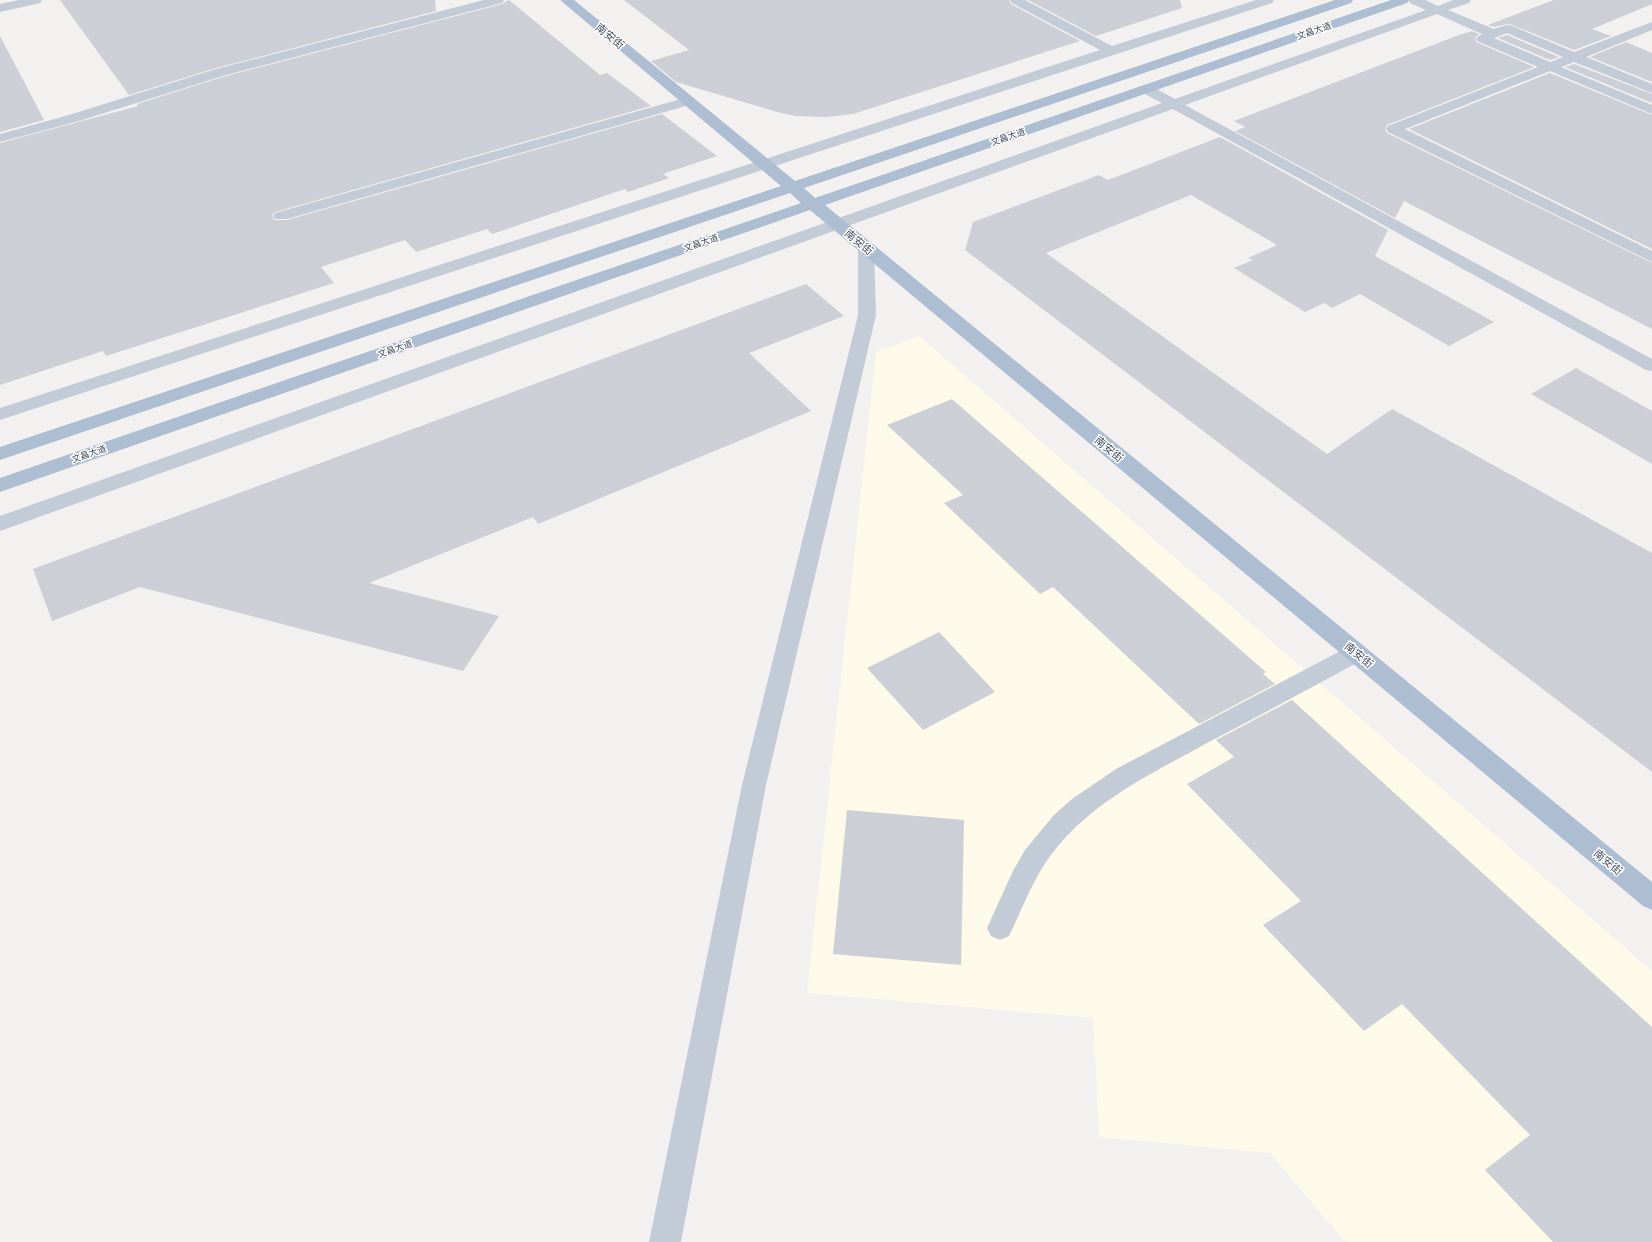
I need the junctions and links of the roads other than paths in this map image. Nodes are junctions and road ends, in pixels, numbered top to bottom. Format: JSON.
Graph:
{"nodes":[{"id":1,"x":36,"y":0,"type":"edge"},
{"id":2,"x":498,"y":0,"type":"edge"},
{"id":3,"x":566,"y":0,"type":"edge"},
{"id":4,"x":1016,"y":0,"type":"edge"},
{"id":5,"x":1268,"y":0,"type":"edge"},
{"id":6,"x":1347,"y":0,"type":"edge"},
{"id":7,"x":1403,"y":0,"type":"edge"},
{"id":8,"x":1414,"y":0,"type":"edge"},
{"id":9,"x":1465,"y":0,"type":"edge"},
{"id":10,"x":0,"y":8,"type":"edge"},
{"id":11,"x":1437,"y":10,"type":"junction"},
{"id":12,"x":1652,"y":26,"type":"edge"},
{"id":13,"x":1494,"y":34,"type":"junction"},
{"id":14,"x":1111,"y":51,"type":"junction"},
{"id":15,"x":1574,"y":57,"type":"junction"},
{"id":16,"x":1550,"y":67,"type":"junction"},
{"id":17,"x":1146,"y":89,"type":"junction"},
{"id":18,"x":1652,"y":89,"type":"edge"},
{"id":19,"x":688,"y":101,"type":"junction"},
{"id":20,"x":1174,"y":105,"type":"junction"},
{"id":21,"x":1652,"y":110,"type":"edge"},
{"id":22,"x":0,"y":138,"type":"edge"},
{"id":23,"x":765,"y":164,"type":"junction"},
{"id":24,"x":792,"y":187,"type":"junction"},
{"id":25,"x":813,"y":204,"type":"junction"},
{"id":26,"x":281,"y":216,"type":"dead end"},
{"id":27,"x":838,"y":225,"type":"junction"},
{"id":28,"x":866,"y":248,"type":"junction"},
{"id":29,"x":1652,"y":257,"type":"edge"},
{"id":30,"x":1652,"y":366,"type":"edge"},
{"id":31,"x":0,"y":414,"type":"edge"},
{"id":32,"x":0,"y":454,"type":"edge"},
{"id":33,"x":0,"y":485,"type":"edge"},
{"id":34,"x":0,"y":524,"type":"edge"},
{"id":35,"x":1356,"y":652,"type":"junction"},
{"id":36,"x":1652,"y":898,"type":"edge"},
{"id":37,"x":1000,"y":928,"type":"dead end"},
{"id":38,"x":665,"y":1242,"type":"edge"}],
"edges":[{"from":1,"to":10,"type":"street"},
{"from":2,"to":22,"type":"street"},
{"from":3,"to":19,"type":"main road","name":"南安街"},
{"from":4,"to":14,"type":"street"},
{"from":5,"to":14,"type":"street"},
{"from":6,"to":24,"type":"main road","name":"文昌大道"},
{"from":7,"to":17,"type":"main road","name":"文昌大道"},
{"from":8,"to":11,"type":"street"},
{"from":9,"to":11,"type":"street"},
{"from":11,"to":13,"type":"street"},
{"from":11,"to":20,"type":"street"},
{"from":12,"to":15,"type":"street"},
{"from":13,"to":15,"type":"street"},
{"from":13,"to":16,"type":"street"},
{"from":14,"to":23,"type":"street"},
{"from":15,"to":16,"type":"street"},
{"from":15,"to":18,"type":"street"},
{"from":16,"to":21,"type":"street"},
{"from":16,"to":29,"type":"street"},
{"from":17,"to":20,"type":"street"},
{"from":17,"to":25,"type":"main road","name":"文昌大道"},
{"from":19,"to":23,"type":"main road","name":"南安街"},
{"from":19,"to":26,"type":"street"},
{"from":20,"to":27,"type":"street"},
{"from":20,"to":30,"type":"street"},
{"from":23,"to":24,"type":"main road","name":"南安街"},
{"from":23,"to":31,"type":"street"},
{"from":24,"to":25,"type":"main road","name":"南安街"},
{"from":24,"to":32,"type":"main road","name":"文昌大道"},
{"from":25,"to":27,"type":"main road","name":"南安街"},
{"from":25,"to":33,"type":"main road","name":"文昌大道"},
{"from":27,"to":28,"type":"main road","name":"南安街"},
{"from":27,"to":34,"type":"street"},
{"from":28,"to":35,"type":"main road","name":"南安街"},
{"from":28,"to":38,"type":"street"},
{"from":35,"to":36,"type":"main road","name":"南安街"},
{"from":35,"to":37,"type":"street"}]}
